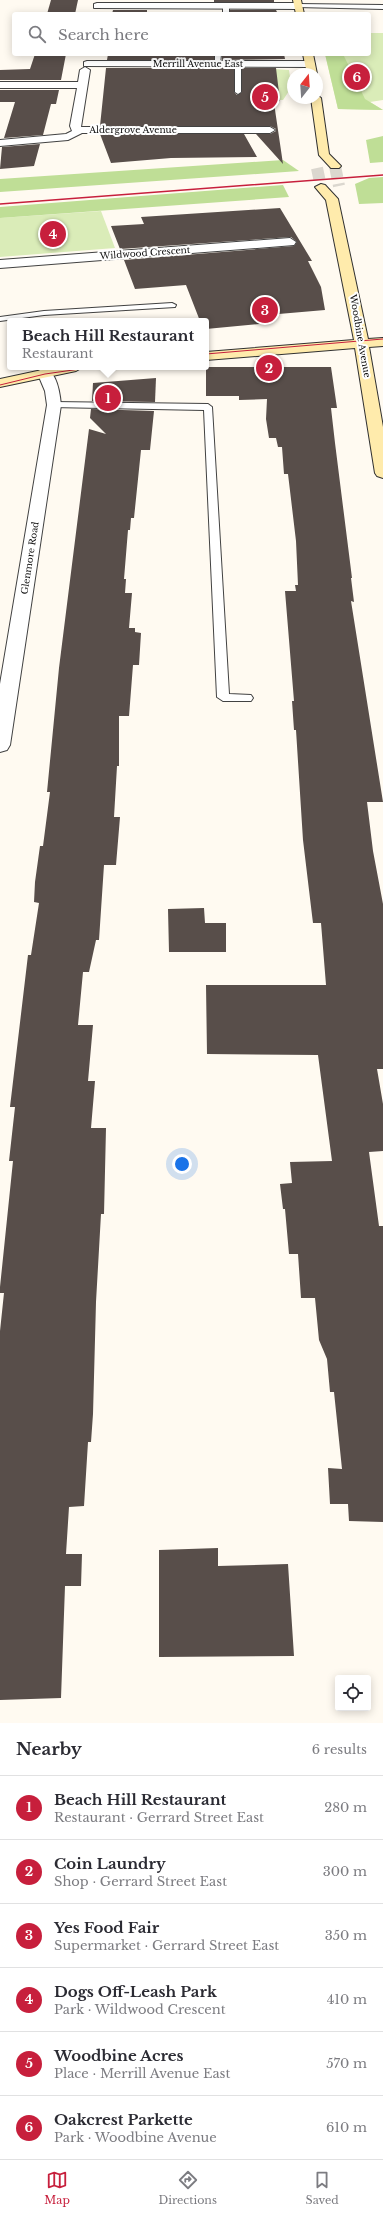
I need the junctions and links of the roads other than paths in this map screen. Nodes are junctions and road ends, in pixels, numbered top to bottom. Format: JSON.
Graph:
{"nodes":[{"id":1,"x":97,"y":7,"type":"edge"},
{"id":2,"x":298,"y":7,"type":"edge"},
{"id":3,"x":383,"y":7,"type":"edge"},
{"id":4,"x":226,"y":10,"type":"edge"},
{"id":5,"x":89,"y":56,"type":"edge"},
{"id":6,"x":218,"y":56,"type":"edge"},
{"id":7,"x":309,"y":59,"type":"edge"},
{"id":8,"x":87,"y":64,"type":"junction"},
{"id":9,"x":218,"y":64,"type":"junction"},
{"id":10,"x":238,"y":64,"type":"junction"},
{"id":11,"x":0,"y":85,"type":"edge"},
{"id":12,"x":82,"y":85,"type":"junction"},
{"id":13,"x":238,"y":92,"type":"dead end"},
{"id":14,"x":317,"y":104,"type":"edge"},
{"id":15,"x":77,"y":130,"type":"junction"},
{"id":16,"x":270,"y":130,"type":"dead end"},
{"id":17,"x":0,"y":143,"type":"edge"},
{"id":18,"x":324,"y":155,"type":"junction"},
{"id":19,"x":335,"y":166,"type":"tunnel mouth"},
{"id":20,"x":317,"y":168,"type":"tunnel mouth"},
{"id":21,"x":339,"y":186,"type":"tunnel mouth"},
{"id":22,"x":321,"y":187,"type":"tunnel mouth"},
{"id":23,"x":332,"y":199,"type":"junction"},
{"id":24,"x":290,"y":242,"type":"dead end"},
{"id":25,"x":0,"y":264,"type":"edge"},
{"id":26,"x":172,"y":305,"type":"dead end"},
{"id":27,"x":46,"y":317,"type":"edge"},
{"id":28,"x":23,"y":318,"type":"edge"},
{"id":29,"x":383,"y":342,"type":"edge"},
{"id":30,"x":361,"y":344,"type":"junction"},
{"id":31,"x":209,"y":356,"type":"edge"},
{"id":32,"x":54,"y":370,"type":"edge"},
{"id":33,"x":44,"y":372,"type":"junction"},
{"id":34,"x":0,"y":382,"type":"edge"},
{"id":35,"x":54,"y":405,"type":"junction"},
{"id":36,"x":383,"y":473,"type":"edge"},
{"id":37,"x":247,"y":698,"type":"dead end"},
{"id":38,"x":0,"y":745,"type":"edge"}],
"edges":[{"from":1,"to":4,"type":"street"},
{"from":2,"to":3,"type":"lane"},
{"from":2,"to":4,"type":"street"},
{"from":5,"to":8,"type":"street"},
{"from":6,"to":9,"type":"lane"},
{"from":7,"to":10,"type":"street","name":"Merrill Avenue East"},
{"from":8,"to":9,"type":"street","name":"Merrill Avenue East"},
{"from":8,"to":12,"type":"street"},
{"from":9,"to":10,"type":"street","name":"Merrill Avenue East"},
{"from":10,"to":13,"type":"lane"},
{"from":11,"to":12,"type":"street"},
{"from":12,"to":15,"type":"street"},
{"from":14,"to":18,"type":"main road"},
{"from":15,"to":16,"type":"street","name":"Aldergrove Avenue"},
{"from":15,"to":17,"type":"street","name":"Aldergrove Avenue"},
{"from":18,"to":19,"type":"main road"},
{"from":18,"to":20,"type":"main road"},
{"from":21,"to":23,"type":"main road"},
{"from":22,"to":23,"type":"main road"},
{"from":23,"to":30,"type":"main road","name":"Woodbine Avenue"},
{"from":24,"to":25,"type":"street","name":"Wildwood Crescent"},
{"from":26,"to":27,"type":"lane"},
{"from":27,"to":28,"type":"lane"},
{"from":29,"to":30,"type":"main road"},
{"from":30,"to":31,"type":"main road"},
{"from":30,"to":36,"type":"main road","name":"Woodbine Avenue"},
{"from":32,"to":33,"type":"main road"},
{"from":33,"to":34,"type":"main road"},
{"from":33,"to":35,"type":"street","name":"Glenmore Road"},
{"from":35,"to":37,"type":"lane"},
{"from":35,"to":38,"type":"street","name":"Glenmore Road"}]}
